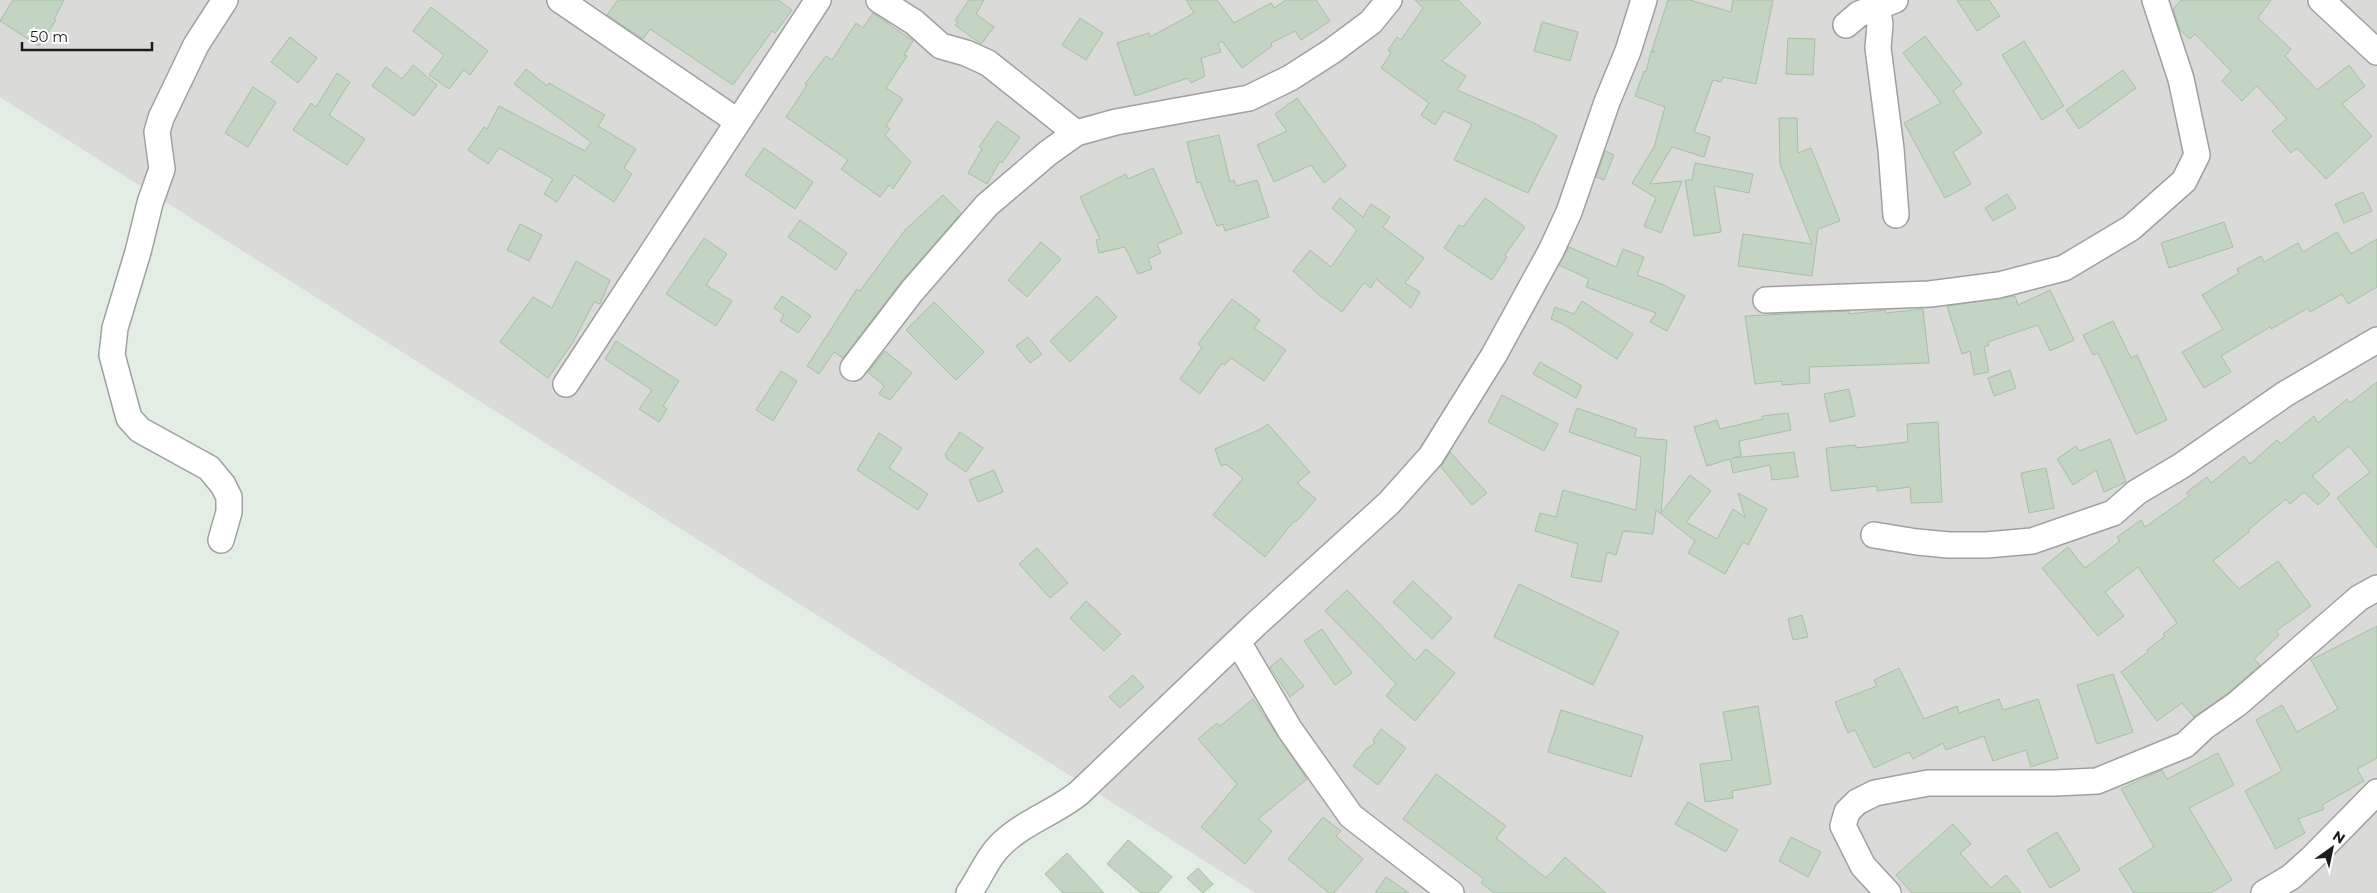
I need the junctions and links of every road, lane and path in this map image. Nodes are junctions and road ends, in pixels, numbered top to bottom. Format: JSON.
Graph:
{"nodes":[{"id":1,"x":224,"y":0,"type":"edge"},
{"id":2,"x":560,"y":0,"type":"edge"},
{"id":3,"x":818,"y":0,"type":"edge"},
{"id":4,"x":879,"y":0,"type":"edge"},
{"id":5,"x":1389,"y":0,"type":"edge"},
{"id":6,"x":1644,"y":0,"type":"edge"},
{"id":7,"x":2155,"y":0,"type":"edge"},
{"id":8,"x":2321,"y":0,"type":"edge"},
{"id":9,"x":1886,"y":3,"type":"edge"},
{"id":10,"x":1846,"y":25,"type":"dead end"},
{"id":11,"x":2377,"y":52,"type":"edge"},
{"id":12,"x":737,"y":121,"type":"junction"},
{"id":13,"x":1076,"y":134,"type":"junction"},
{"id":14,"x":1896,"y":215,"type":"dead end"},
{"id":15,"x":1766,"y":300,"type":"dead end"},
{"id":16,"x":2377,"y":340,"type":"edge"},
{"id":17,"x":853,"y":368,"type":"dead end"},
{"id":18,"x":566,"y":384,"type":"dead end"},
{"id":19,"x":1874,"y":534,"type":"dead end"},
{"id":20,"x":221,"y":540,"type":"dead end"},
{"id":21,"x":2377,"y":588,"type":"edge"},
{"id":22,"x":1238,"y":642,"type":"junction"},
{"id":23,"x":2377,"y":792,"type":"edge"},
{"id":24,"x":969,"y":893,"type":"edge"},
{"id":25,"x":1451,"y":893,"type":"edge"},
{"id":26,"x":1888,"y":893,"type":"edge"},
{"id":27,"x":2264,"y":893,"type":"edge"}],
"edges":[{"from":1,"to":20,"type":"street"},
{"from":2,"to":12,"type":"street"},
{"from":3,"to":12,"type":"street"},
{"from":4,"to":13,"type":"street"},
{"from":5,"to":13,"type":"street"},
{"from":6,"to":22,"type":"street"},
{"from":7,"to":15,"type":"street"},
{"from":8,"to":11,"type":"street"},
{"from":9,"to":10,"type":"street"},
{"from":9,"to":14,"type":"street"},
{"from":12,"to":18,"type":"street"},
{"from":13,"to":17,"type":"street"},
{"from":16,"to":19,"type":"street"},
{"from":21,"to":26,"type":"street"},
{"from":22,"to":24,"type":"street"},
{"from":22,"to":25,"type":"street"},
{"from":23,"to":27,"type":"street"}]}
